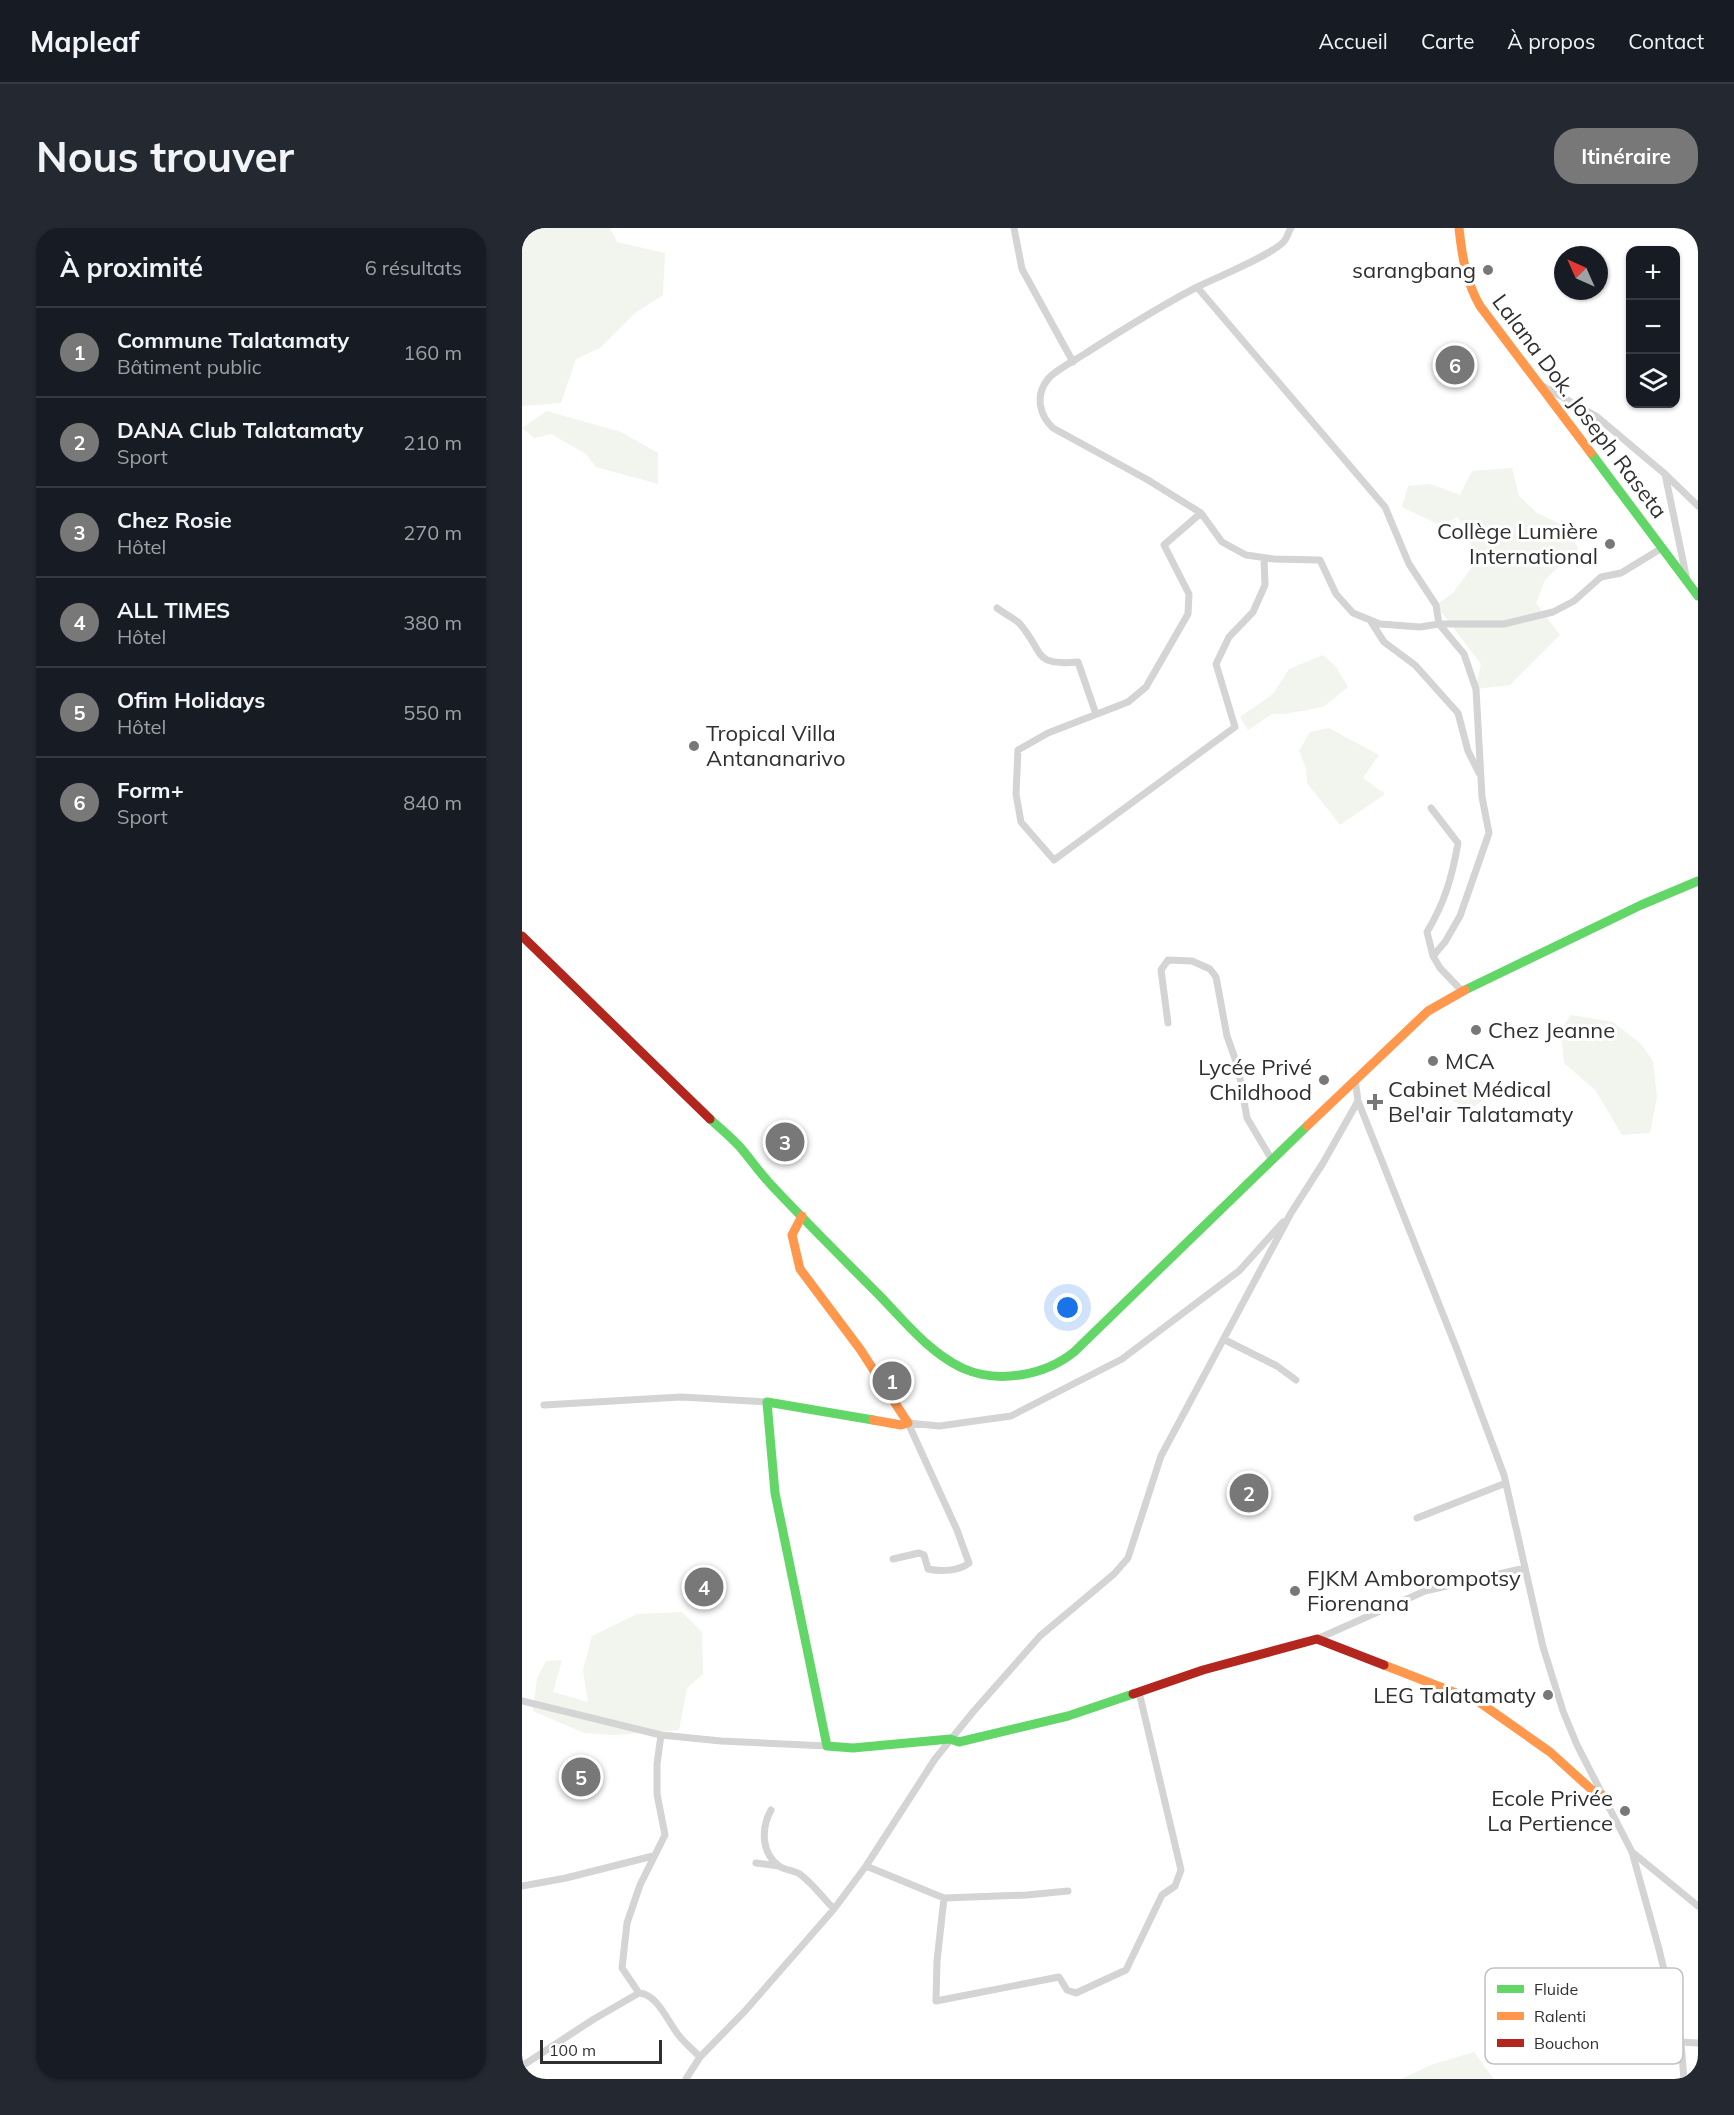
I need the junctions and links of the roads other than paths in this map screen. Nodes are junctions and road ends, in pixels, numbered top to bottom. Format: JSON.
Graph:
{"nodes":[{"id":1,"x":1014,"y":228,"type":"edge"},
{"id":2,"x":1291,"y":228,"type":"edge"},
{"id":3,"x":1459,"y":228,"type":"edge"},
{"id":4,"x":1197,"y":287,"type":"junction"},
{"id":5,"x":1073,"y":362,"type":"junction"},
{"id":6,"x":1535,"y":381,"type":"junction"},
{"id":7,"x":1665,"y":474,"type":"junction"},
{"id":8,"x":1698,"y":506,"type":"edge"},
{"id":9,"x":1201,"y":513,"type":"junction"},
{"id":10,"x":1662,"y":548,"type":"junction"},
{"id":11,"x":1264,"y":558,"type":"junction"},
{"id":12,"x":1687,"y":580,"type":"junction"},
{"id":13,"x":1698,"y":596,"type":"edge"},
{"id":14,"x":997,"y":608,"type":"dead end"},
{"id":15,"x":1370,"y":620,"type":"junction"},
{"id":16,"x":1439,"y":624,"type":"junction"},
{"id":17,"x":1096,"y":714,"type":"junction"},
{"id":18,"x":1481,"y":775,"type":"junction"},
{"id":19,"x":1431,"y":808,"type":"dead end"},
{"id":20,"x":1698,"y":881,"type":"edge"},
{"id":21,"x":522,"y":936,"type":"edge"},
{"id":22,"x":1433,"y":956,"type":"junction"},
{"id":23,"x":1461,"y":990,"type":"junction"},
{"id":24,"x":1168,"y":1023,"type":"dead end"},
{"id":25,"x":1355,"y":1079,"type":"junction"},
{"id":26,"x":1358,"y":1101,"type":"junction"},
{"id":27,"x":1272,"y":1160,"type":"junction"},
{"id":28,"x":1291,"y":1213,"type":"junction"},
{"id":29,"x":802,"y":1216,"type":"junction"},
{"id":30,"x":1225,"y":1340,"type":"junction"},
{"id":31,"x":1296,"y":1380,"type":"dead end"},
{"id":32,"x":767,"y":1402,"type":"junction"},
{"id":33,"x":544,"y":1405,"type":"dead end"},
{"id":34,"x":908,"y":1423,"type":"junction"},
{"id":35,"x":1506,"y":1483,"type":"junction"},
{"id":36,"x":1417,"y":1518,"type":"dead end"},
{"id":37,"x":893,"y":1559,"type":"dead end"},
{"id":38,"x":1525,"y":1568,"type":"junction"},
{"id":39,"x":1317,"y":1640,"type":"junction"},
{"id":40,"x":1139,"y":1692,"type":"junction"},
{"id":41,"x":522,"y":1701,"type":"edge"},
{"id":42,"x":661,"y":1735,"type":"junction"},
{"id":43,"x":950,"y":1739,"type":"junction"},
{"id":44,"x":826,"y":1746,"type":"junction"},
{"id":45,"x":1602,"y":1795,"type":"junction"},
{"id":46,"x":771,"y":1810,"type":"dead end"},
{"id":47,"x":1632,"y":1852,"type":"junction"},
{"id":48,"x":653,"y":1856,"type":"junction"},
{"id":49,"x":756,"y":1863,"type":"dead end"},
{"id":50,"x":779,"y":1866,"type":"junction"},
{"id":51,"x":866,"y":1866,"type":"junction"},
{"id":52,"x":522,"y":1886,"type":"edge"},
{"id":53,"x":1068,"y":1891,"type":"dead end"},
{"id":54,"x":944,"y":1898,"type":"junction"},
{"id":55,"x":1698,"y":1906,"type":"edge"},
{"id":56,"x":834,"y":1909,"type":"junction"},
{"id":57,"x":1662,"y":1968,"type":"edge"},
{"id":58,"x":639,"y":1993,"type":"junction"},
{"id":59,"x":1683,"y":2042,"type":"edge"},
{"id":60,"x":1698,"y":2043,"type":"edge"},
{"id":61,"x":700,"y":2057,"type":"junction"},
{"id":62,"x":1683,"y":2064,"type":"edge"},
{"id":63,"x":522,"y":2066,"type":"edge"},
{"id":64,"x":686,"y":2079,"type":"edge"},
{"id":65,"x":1684,"y":2079,"type":"edge"}],
"edges":[{"from":1,"to":5,"type":"street"},
{"from":2,"to":4,"type":"street"},
{"from":3,"to":6,"type":"main road","name":"Lalana Dok. Joseph Raseta"},
{"from":4,"to":5,"type":"street"},
{"from":4,"to":16,"type":"street"},
{"from":5,"to":9,"type":"street"},
{"from":6,"to":7,"type":"street"},
{"from":6,"to":10,"type":"main road","name":"Lalana Dok. Joseph Raseta"},
{"from":7,"to":8,"type":"street"},
{"from":7,"to":12,"type":"street"},
{"from":9,"to":11,"type":"street"},
{"from":9,"to":17,"type":"street"},
{"from":10,"to":12,"type":"main road","name":"Lalana Dok. Joseph Raseta"},
{"from":10,"to":16,"type":"street"},
{"from":11,"to":15,"type":"street"},
{"from":11,"to":17,"type":"street"},
{"from":12,"to":13,"type":"main road","name":"Lalana Dok. Joseph Raseta"},
{"from":14,"to":17,"type":"street"},
{"from":15,"to":16,"type":"street"},
{"from":15,"to":18,"type":"street"},
{"from":16,"to":18,"type":"street"},
{"from":18,"to":22,"type":"street"},
{"from":19,"to":22,"type":"street"},
{"from":20,"to":23,"type":"main road"},
{"from":21,"to":29,"type":"main road"},
{"from":22,"to":23,"type":"street"},
{"from":23,"to":25,"type":"main road"},
{"from":24,"to":27,"type":"street"},
{"from":25,"to":26,"type":"street"},
{"from":25,"to":27,"type":"main road"},
{"from":26,"to":28,"type":"street"},
{"from":26,"to":35,"type":"street"},
{"from":27,"to":29,"type":"main road"},
{"from":28,"to":30,"type":"street"},
{"from":28,"to":34,"type":"street"},
{"from":29,"to":34,"type":"main road"},
{"from":30,"to":31,"type":"street"},
{"from":30,"to":43,"type":"street"},
{"from":32,"to":33,"type":"street"},
{"from":32,"to":34,"type":"main road"},
{"from":32,"to":44,"type":"main road"},
{"from":34,"to":37,"type":"street"},
{"from":35,"to":36,"type":"street"},
{"from":35,"to":38,"type":"street"},
{"from":38,"to":39,"type":"street"},
{"from":38,"to":45,"type":"street"},
{"from":39,"to":40,"type":"main road"},
{"from":39,"to":45,"type":"main road"},
{"from":40,"to":43,"type":"main road"},
{"from":40,"to":54,"type":"street"},
{"from":41,"to":42,"type":"street"},
{"from":42,"to":44,"type":"street"},
{"from":42,"to":48,"type":"street"},
{"from":43,"to":44,"type":"main road"},
{"from":43,"to":51,"type":"street"},
{"from":45,"to":47,"type":"street"},
{"from":46,"to":50,"type":"street"},
{"from":47,"to":55,"type":"street"},
{"from":47,"to":57,"type":"street"},
{"from":48,"to":52,"type":"street"},
{"from":48,"to":58,"type":"street"},
{"from":49,"to":50,"type":"street"},
{"from":50,"to":56,"type":"street"},
{"from":51,"to":54,"type":"street"},
{"from":51,"to":56,"type":"street"},
{"from":53,"to":54,"type":"street"},
{"from":56,"to":61,"type":"street"},
{"from":58,"to":61,"type":"street"},
{"from":58,"to":63,"type":"street"},
{"from":59,"to":60,"type":"street"},
{"from":61,"to":64,"type":"street"},
{"from":62,"to":65,"type":"street"}]}
